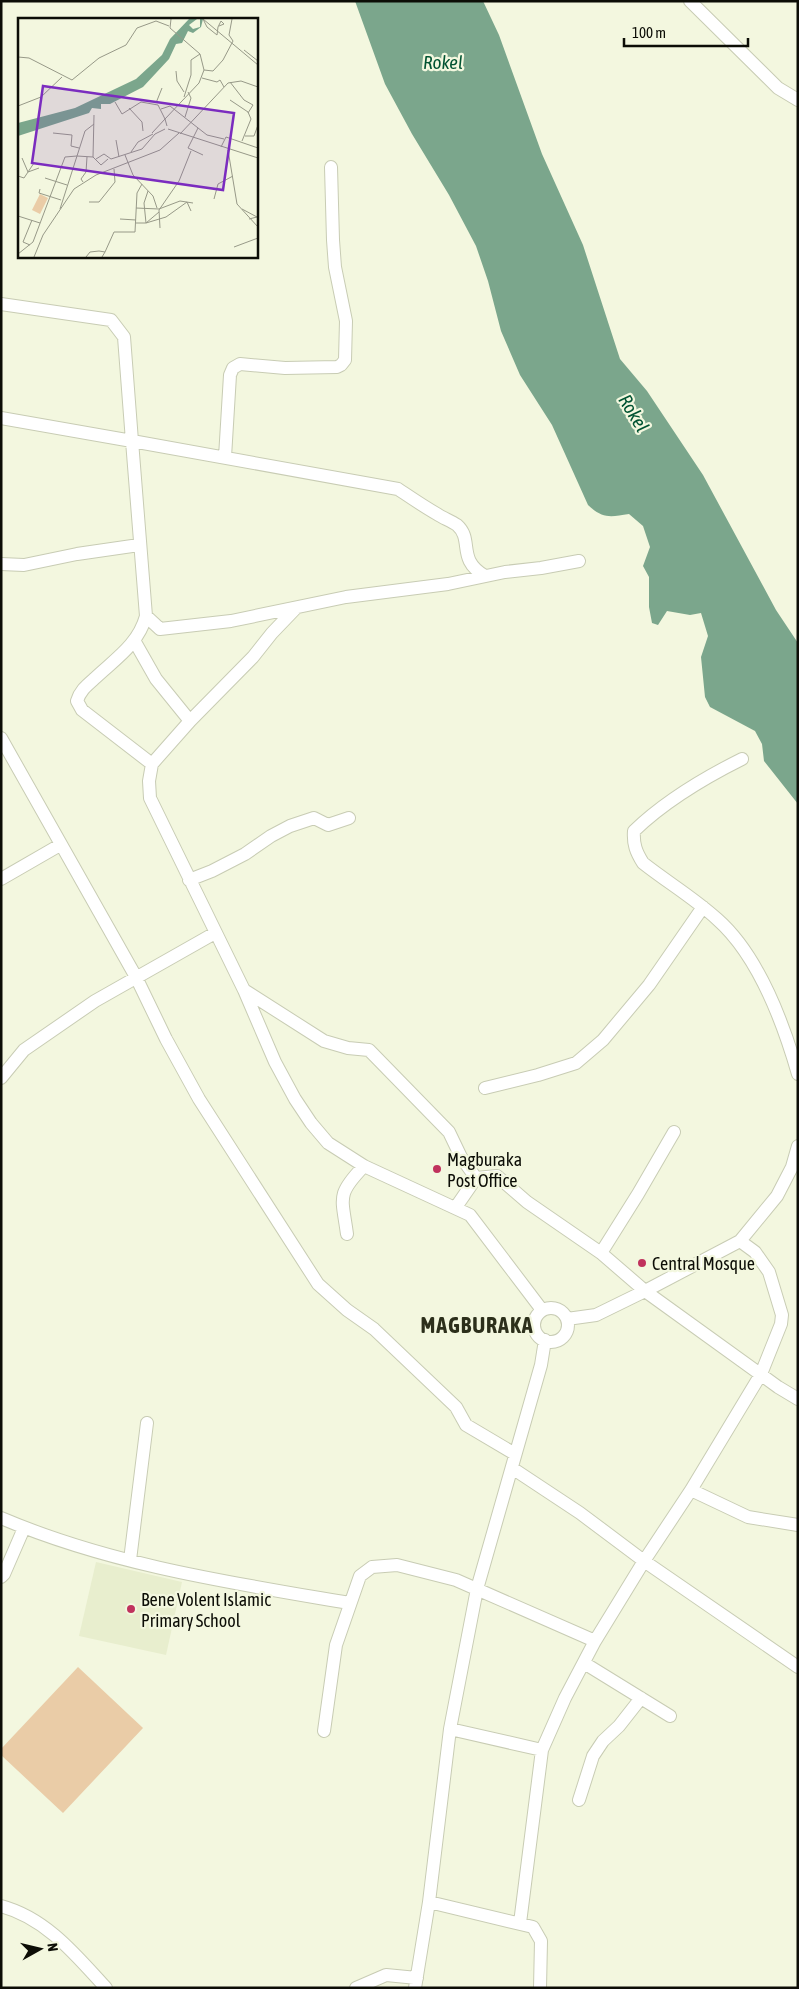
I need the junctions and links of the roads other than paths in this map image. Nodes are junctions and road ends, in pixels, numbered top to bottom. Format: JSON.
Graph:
{"nodes":[{"id":1,"x":690,"y":1,"type":"edge"},
{"id":2,"x":798,"y":100,"type":"edge"},
{"id":3,"x":332,"y":166,"type":"dead end"},
{"id":4,"x":1,"y":304,"type":"edge"},
{"id":5,"x":1,"y":418,"type":"edge"},
{"id":6,"x":132,"y":442,"type":"junction"},
{"id":7,"x":225,"y":457,"type":"junction"},
{"id":8,"x":139,"y":545,"type":"junction"},
{"id":9,"x":579,"y":561,"type":"dead end"},
{"id":10,"x":1,"y":564,"type":"edge"},
{"id":11,"x":486,"y":576,"type":"junction"},
{"id":12,"x":297,"y":608,"type":"junction"},
{"id":13,"x":146,"y":616,"type":"junction"},
{"id":14,"x":135,"y":642,"type":"junction"},
{"id":15,"x":190,"y":721,"type":"junction"},
{"id":16,"x":1,"y":738,"type":"edge"},
{"id":17,"x":742,"y":759,"type":"dead end"},
{"id":18,"x":152,"y":764,"type":"junction"},
{"id":19,"x":349,"y":818,"type":"dead end"},
{"id":20,"x":60,"y":845,"type":"junction"},
{"id":21,"x":1,"y":878,"type":"edge"},
{"id":22,"x":189,"y":880,"type":"junction"},
{"id":23,"x":703,"y":908,"type":"junction"},
{"id":24,"x":216,"y":933,"type":"junction"},
{"id":25,"x":136,"y":977,"type":"junction"},
{"id":26,"x":244,"y":990,"type":"junction"},
{"id":27,"x":798,"y":1074,"type":"edge"},
{"id":28,"x":1,"y":1078,"type":"edge"},
{"id":29,"x":485,"y":1088,"type":"dead end"},
{"id":30,"x":674,"y":1132,"type":"dead end"},
{"id":31,"x":798,"y":1146,"type":"edge"},
{"id":32,"x":364,"y":1166,"type":"junction"},
{"id":33,"x":476,"y":1178,"type":"junction"},
{"id":34,"x":792,"y":1180,"type":"edge"},
{"id":35,"x":456,"y":1207,"type":"junction"},
{"id":36,"x":347,"y":1234,"type":"dead end"},
{"id":37,"x":740,"y":1241,"type":"junction"},
{"id":38,"x":600,"y":1253,"type":"junction"},
{"id":39,"x":645,"y":1291,"type":"junction"},
{"id":40,"x":542,"y":1310,"type":"junction"},
{"id":41,"x":567,"y":1319,"type":"junction"},
{"id":42,"x":545,"y":1340,"type":"junction"},
{"id":43,"x":761,"y":1374,"type":"junction"},
{"id":44,"x":798,"y":1399,"type":"edge"},
{"id":45,"x":147,"y":1422,"type":"dead end"},
{"id":46,"x":515,"y":1454,"type":"junction"},
{"id":47,"x":512,"y":1468,"type":"junction"},
{"id":48,"x":691,"y":1490,"type":"junction"},
{"id":49,"x":1,"y":1518,"type":"edge"},
{"id":50,"x":798,"y":1525,"type":"edge"},
{"id":51,"x":24,"y":1528,"type":"junction"},
{"id":52,"x":130,"y":1560,"type":"junction"},
{"id":53,"x":644,"y":1561,"type":"junction"},
{"id":54,"x":1,"y":1577,"type":"edge"},
{"id":55,"x":477,"y":1590,"type":"junction"},
{"id":56,"x":349,"y":1603,"type":"junction"},
{"id":57,"x":595,"y":1642,"type":"junction"},
{"id":58,"x":584,"y":1663,"type":"junction"},
{"id":59,"x":798,"y":1667,"type":"edge"},
{"id":60,"x":641,"y":1698,"type":"junction"},
{"id":61,"x":670,"y":1716,"type":"dead end"},
{"id":62,"x":450,"y":1730,"type":"junction"},
{"id":63,"x":324,"y":1731,"type":"dead end"},
{"id":64,"x":542,"y":1750,"type":"junction"},
{"id":65,"x":579,"y":1800,"type":"dead end"},
{"id":66,"x":429,"y":1902,"type":"junction"},
{"id":67,"x":1,"y":1906,"type":"edge"},
{"id":68,"x":520,"y":1923,"type":"junction"},
{"id":69,"x":416,"y":1983,"type":"edge"},
{"id":70,"x":106,"y":1988,"type":"edge"},
{"id":71,"x":356,"y":1988,"type":"edge"},
{"id":72,"x":540,"y":1988,"type":"edge"}],
"edges":[{"from":1,"to":2,"type":"street"},
{"from":3,"to":7,"type":"street"},
{"from":4,"to":6,"type":"street"},
{"from":5,"to":6,"type":"street"},
{"from":6,"to":7,"type":"street"},
{"from":6,"to":8,"type":"street"},
{"from":7,"to":11,"type":"street"},
{"from":8,"to":10,"type":"street"},
{"from":8,"to":13,"type":"street"},
{"from":9,"to":11,"type":"street"},
{"from":11,"to":12,"type":"street"},
{"from":12,"to":13,"type":"street"},
{"from":12,"to":15,"type":"street"},
{"from":13,"to":14,"type":"street"},
{"from":14,"to":15,"type":"street"},
{"from":14,"to":18,"type":"street"},
{"from":15,"to":18,"type":"street"},
{"from":16,"to":20,"type":"street"},
{"from":17,"to":23,"type":"street"},
{"from":18,"to":22,"type":"street"},
{"from":19,"to":22,"type":"street"},
{"from":20,"to":21,"type":"street"},
{"from":20,"to":25,"type":"street"},
{"from":22,"to":24,"type":"street"},
{"from":23,"to":27,"type":"street"},
{"from":23,"to":29,"type":"street"},
{"from":24,"to":25,"type":"street"},
{"from":24,"to":26,"type":"street"},
{"from":25,"to":28,"type":"street"},
{"from":25,"to":46,"type":"street"},
{"from":26,"to":32,"type":"street"},
{"from":26,"to":33,"type":"street"},
{"from":30,"to":38,"type":"street"},
{"from":31,"to":34,"type":"street"},
{"from":32,"to":35,"type":"street"},
{"from":32,"to":36,"type":"street"},
{"from":33,"to":35,"type":"street"},
{"from":33,"to":38,"type":"street"},
{"from":34,"to":37,"type":"street"},
{"from":35,"to":40,"type":"street"},
{"from":37,"to":39,"type":"street"},
{"from":37,"to":43,"type":"street"},
{"from":38,"to":39,"type":"street"},
{"from":39,"to":41,"type":"street"},
{"from":39,"to":43,"type":"street"},
{"from":40,"to":41,"type":"street"},
{"from":40,"to":42,"type":"street"},
{"from":41,"to":42,"type":"street"},
{"from":42,"to":46,"type":"street"},
{"from":43,"to":44,"type":"street"},
{"from":43,"to":48,"type":"street"},
{"from":45,"to":52,"type":"street"},
{"from":46,"to":47,"type":"street"},
{"from":47,"to":53,"type":"street"},
{"from":47,"to":55,"type":"street"},
{"from":48,"to":50,"type":"street"},
{"from":48,"to":53,"type":"street"},
{"from":49,"to":51,"type":"street"},
{"from":51,"to":52,"type":"street"},
{"from":51,"to":54,"type":"street"},
{"from":52,"to":56,"type":"street"},
{"from":53,"to":57,"type":"street"},
{"from":53,"to":59,"type":"street"},
{"from":55,"to":56,"type":"street"},
{"from":55,"to":57,"type":"street"},
{"from":55,"to":62,"type":"street"},
{"from":56,"to":63,"type":"street"},
{"from":57,"to":58,"type":"street"},
{"from":58,"to":60,"type":"street"},
{"from":58,"to":64,"type":"street"},
{"from":60,"to":61,"type":"street"},
{"from":60,"to":65,"type":"street"},
{"from":62,"to":64,"type":"street"},
{"from":62,"to":66,"type":"street"},
{"from":64,"to":68,"type":"street"},
{"from":66,"to":68,"type":"street"},
{"from":66,"to":69,"type":"street"},
{"from":67,"to":70,"type":"street"},
{"from":68,"to":72,"type":"street"},
{"from":69,"to":71,"type":"street"}]}
